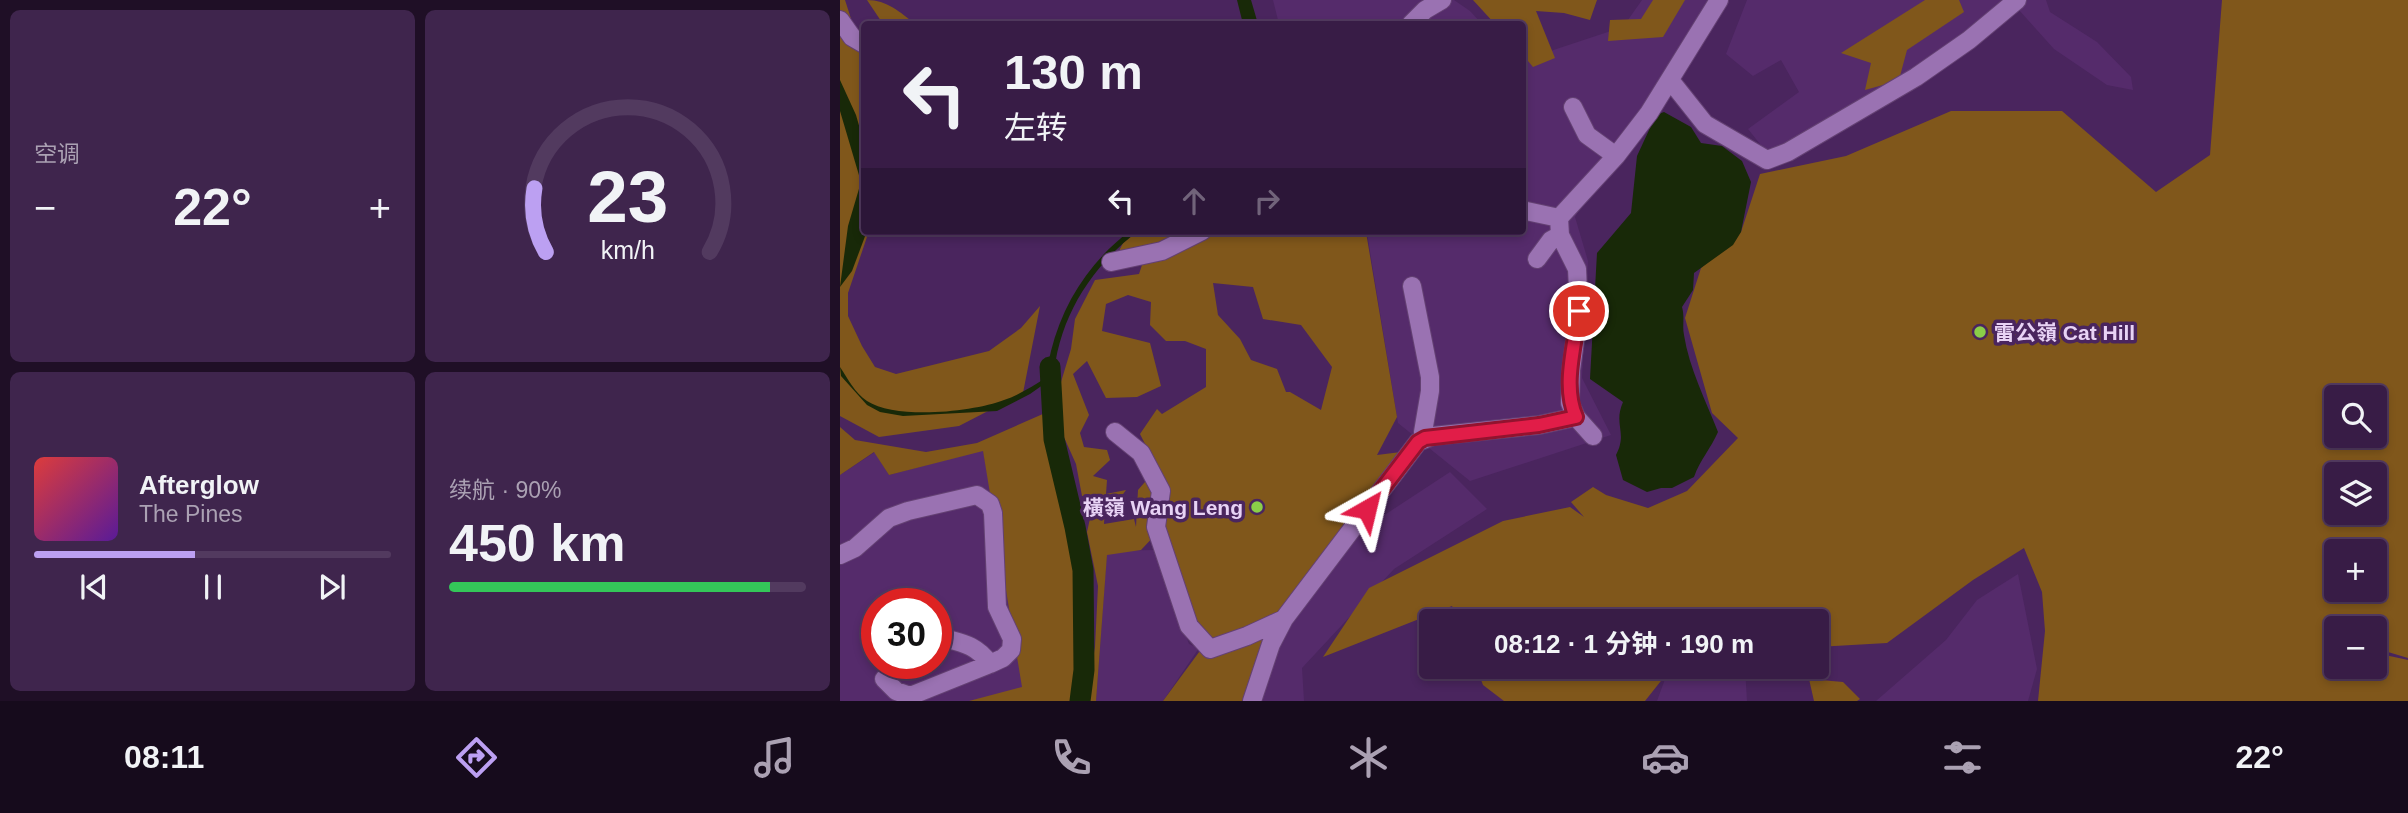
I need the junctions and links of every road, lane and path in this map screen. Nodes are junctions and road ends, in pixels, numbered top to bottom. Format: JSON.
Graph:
{"nodes":[{"id":1,"x":1442,"y":0,"type":"edge"},
{"id":2,"x":1719,"y":0,"type":"edge"},
{"id":3,"x":2017,"y":0,"type":"edge"},
{"id":4,"x":840,"y":20,"type":"edge"},
{"id":5,"x":1414,"y":21,"type":"edge"},
{"id":6,"x":861,"y":42,"type":"edge"},
{"id":7,"x":1670,"y":80,"type":"junction"},
{"id":8,"x":1573,"y":107,"type":"dead end"},
{"id":9,"x":1616,"y":156,"type":"junction"},
{"id":10,"x":1526,"y":212,"type":"edge"},
{"id":11,"x":1560,"y":226,"type":"junction"},
{"id":12,"x":1194,"y":235,"type":"edge"},
{"id":13,"x":1537,"y":259,"type":"dead end"},
{"id":14,"x":1111,"y":262,"type":"dead end"},
{"id":15,"x":1412,"y":286,"type":"dead end"},
{"id":16,"x":1576,"y":417,"type":"junction"},
{"id":17,"x":1115,"y":432,"type":"dead end"},
{"id":18,"x":1593,"y":436,"type":"dead end"},
{"id":19,"x":1425,"y":438,"type":"junction"},
{"id":20,"x":840,"y":555,"type":"edge"},
{"id":21,"x":1284,"y":618,"type":"junction"},
{"id":22,"x":952,"y":640,"type":"edge"},
{"id":23,"x":990,"y":664,"type":"junction"},
{"id":24,"x":884,"y":679,"type":"dead end"},
{"id":25,"x":1252,"y":701,"type":"edge"}],
"edges":[{"from":1,"to":5,"type":"street"},
{"from":2,"to":7,"type":"street"},
{"from":3,"to":7,"type":"street"},
{"from":4,"to":6,"type":"street"},
{"from":7,"to":9,"type":"street"},
{"from":8,"to":9,"type":"street"},
{"from":9,"to":11,"type":"street"},
{"from":10,"to":11,"type":"street"},
{"from":11,"to":13,"type":"street"},
{"from":11,"to":16,"type":"street"},
{"from":12,"to":14,"type":"street"},
{"from":15,"to":19,"type":"street"},
{"from":16,"to":18,"type":"street"},
{"from":16,"to":19,"type":"street"},
{"from":17,"to":21,"type":"street"},
{"from":19,"to":21,"type":"street"},
{"from":20,"to":23,"type":"street"},
{"from":21,"to":25,"type":"street"},
{"from":22,"to":23,"type":"street"},
{"from":23,"to":24,"type":"street"}]}
